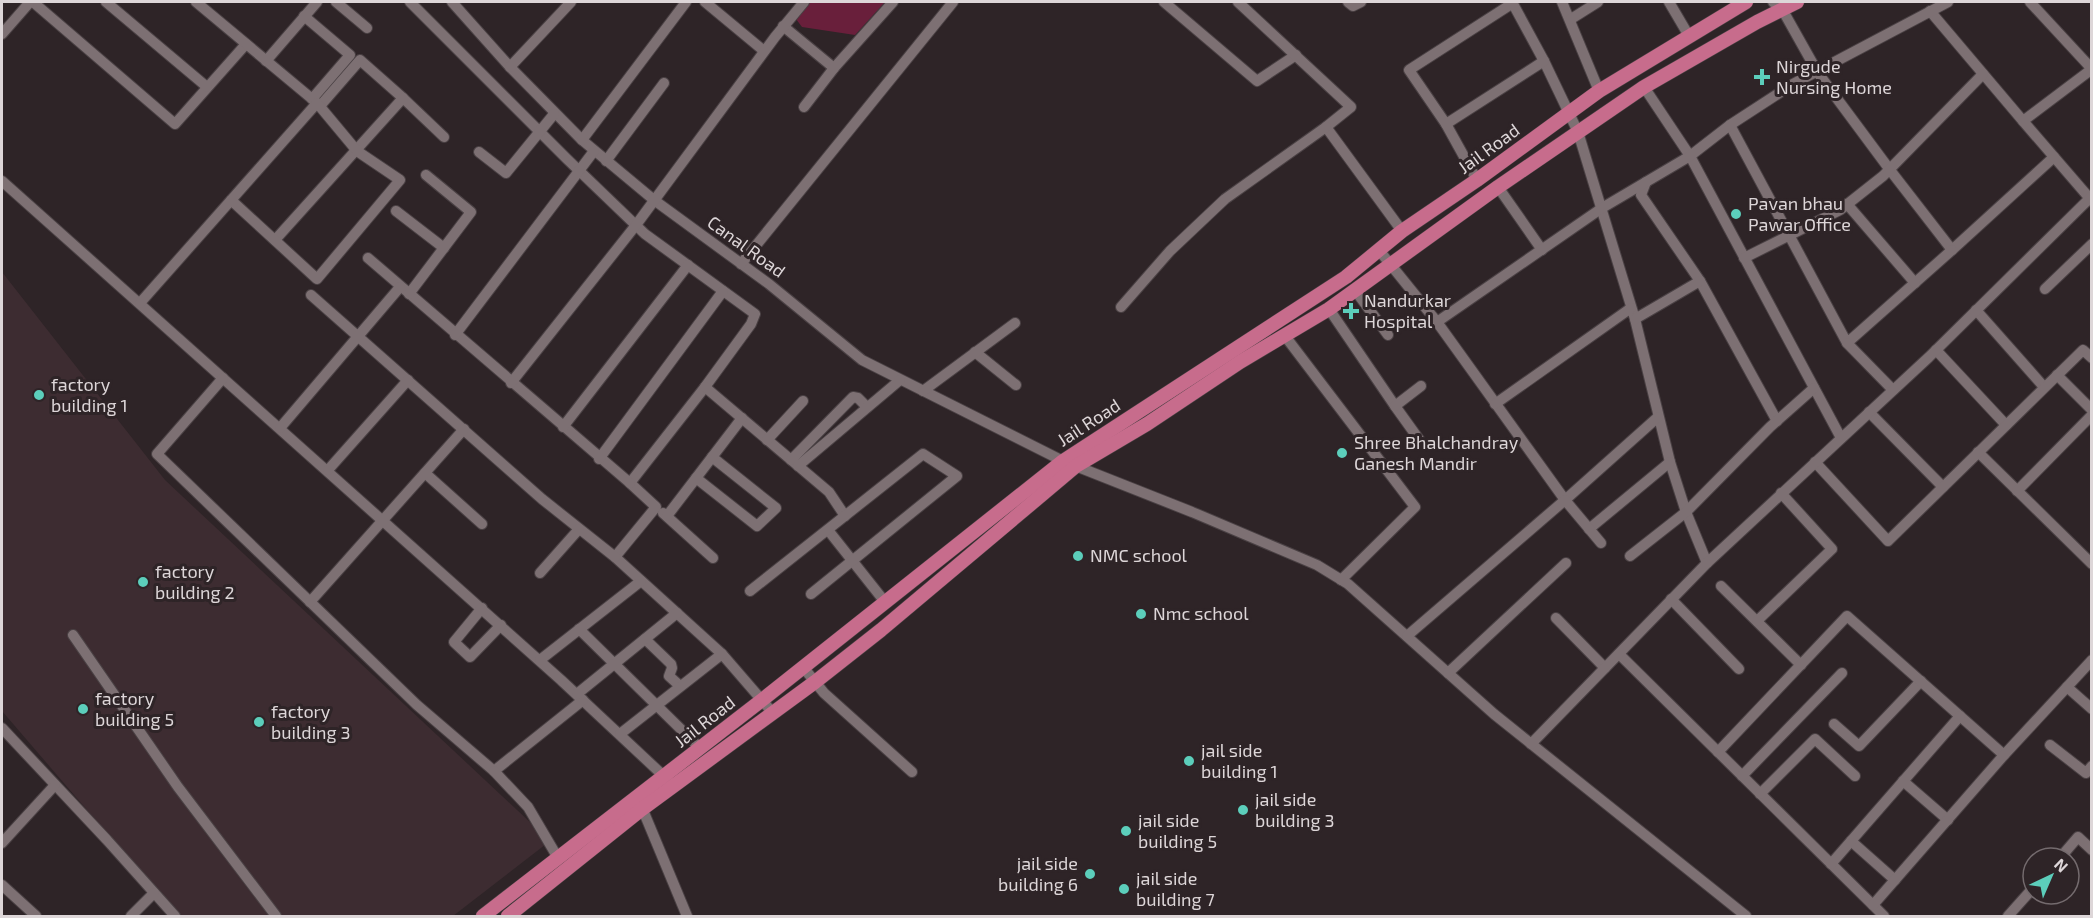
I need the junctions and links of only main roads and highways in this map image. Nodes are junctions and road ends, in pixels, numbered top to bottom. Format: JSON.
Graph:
{"nodes":[{"id":1,"x":1746,"y":2,"type":"edge"},
{"id":2,"x":1797,"y":2,"type":"edge"},
{"id":3,"x":1777,"y":5,"type":"edge"},
{"id":4,"x":1069,"y":463,"type":"junction"},
{"id":5,"x":669,"y":781,"type":"junction"},
{"id":6,"x":640,"y":803,"type":"junction"},
{"id":7,"x":488,"y":915,"type":"edge"},
{"id":8,"x":508,"y":916,"type":"edge"}],
"edges":[{"from":1,"to":4,"type":"main road","name":"Jail Road"},
{"from":2,"to":3,"type":"main road"},
{"from":3,"to":4,"type":"main road"},
{"from":4,"to":5,"type":"main road","name":"Jail Road"},
{"from":4,"to":5,"type":"main road"},
{"from":5,"to":6,"type":"main road","name":"Jail Road"},
{"from":6,"to":7,"type":"main road","name":"Jail Road"},
{"from":6,"to":8,"type":"main road"}]}
